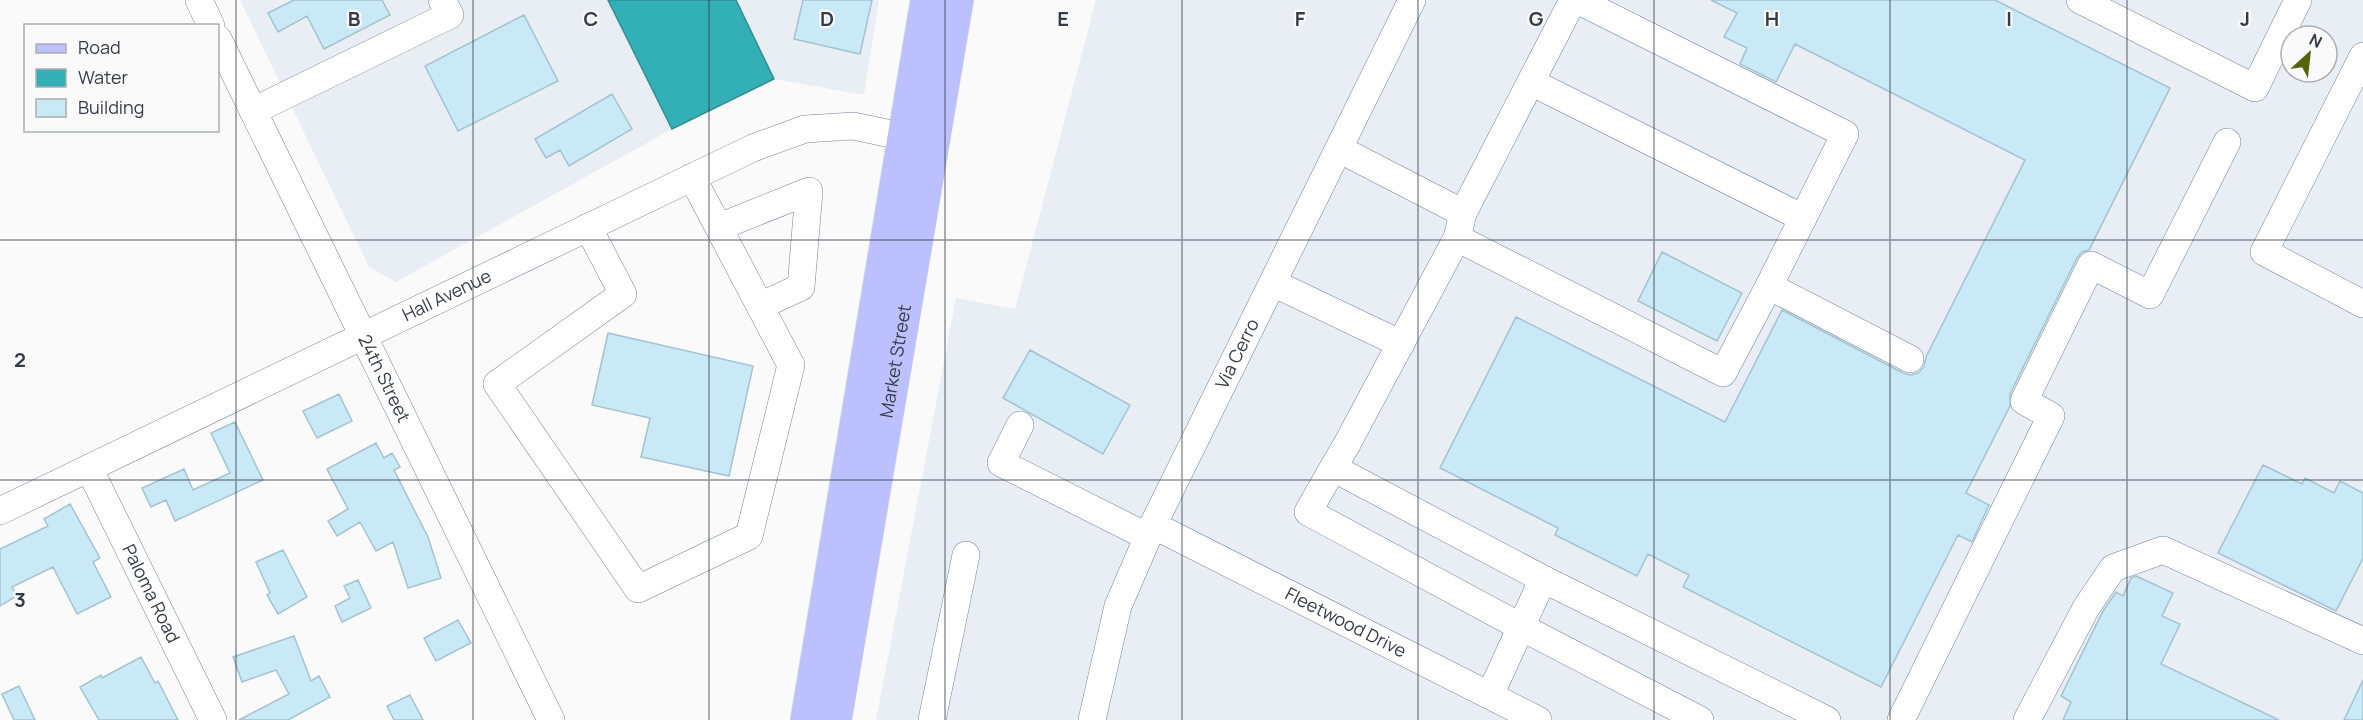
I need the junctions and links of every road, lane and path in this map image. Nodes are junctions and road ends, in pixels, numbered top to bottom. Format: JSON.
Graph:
{"nodes":[{"id":1,"x":199,"y":0,"type":"edge"},
{"id":2,"x":442,"y":0,"type":"edge"},
{"id":3,"x":927,"y":0,"type":"edge"},
{"id":4,"x":957,"y":0,"type":"edge"},
{"id":5,"x":1412,"y":0,"type":"edge"},
{"id":6,"x":1575,"y":0,"type":"edge"},
{"id":7,"x":2080,"y":0,"type":"edge"},
{"id":8,"x":2298,"y":0,"type":"edge"},
{"id":9,"x":210,"y":24,"type":"edge"},
{"id":10,"x":219,"y":41,"type":"edge"},
{"id":11,"x":2363,"y":56,"type":"edge"},
{"id":12,"x":1531,"y":82,"type":"junction"},
{"id":13,"x":253,"y":111,"type":"junction"},
{"id":14,"x":918,"y":140,"type":"junction"},
{"id":15,"x":2227,"y":142,"type":"dead end"},
{"id":16,"x":1339,"y":149,"type":"junction"},
{"id":17,"x":692,"y":177,"type":"junction"},
{"id":18,"x":1803,"y":218,"type":"junction"},
{"id":19,"x":1460,"y":226,"type":"junction"},
{"id":20,"x":588,"y":227,"type":"junction"},
{"id":21,"x":719,"y":227,"type":"junction"},
{"id":22,"x":1273,"y":283,"type":"junction"},
{"id":23,"x":1769,"y":286,"type":"junction"},
{"id":24,"x":2363,"y":304,"type":"edge"},
{"id":25,"x":760,"y":306,"type":"junction"},
{"id":26,"x":364,"y":335,"type":"junction"},
{"id":27,"x":1401,"y":344,"type":"junction"},
{"id":28,"x":1910,"y":359,"type":"dead end"},
{"id":29,"x":1020,"y":425,"type":"dead end"},
{"id":30,"x":89,"y":468,"type":"junction"},
{"id":31,"x":1333,"y":468,"type":"junction"},
{"id":32,"x":0,"y":511,"type":"edge"},
{"id":33,"x":1150,"y":531,"type":"junction"},
{"id":34,"x":966,"y":555,"type":"dead end"},
{"id":35,"x":1543,"y":579,"type":"junction"},
{"id":36,"x":1521,"y":627,"type":"junction"},
{"id":37,"x":2363,"y":641,"type":"edge"},
{"id":38,"x":1490,"y":695,"type":"junction"},
{"id":39,"x":213,"y":720,"type":"edge"},
{"id":40,"x":551,"y":720,"type":"edge"},
{"id":41,"x":807,"y":720,"type":"edge"},
{"id":42,"x":835,"y":720,"type":"edge"},
{"id":43,"x":932,"y":720,"type":"edge"},
{"id":44,"x":1092,"y":720,"type":"edge"},
{"id":45,"x":1539,"y":720,"type":"edge"},
{"id":46,"x":1700,"y":720,"type":"edge"},
{"id":47,"x":1827,"y":720,"type":"edge"},
{"id":48,"x":1901,"y":720,"type":"edge"},
{"id":49,"x":2027,"y":720,"type":"edge"}],
"edges":[{"from":1,"to":9,"type":"street"},
{"from":2,"to":13,"type":"street"},
{"from":3,"to":14,"type":"main road","name":"Market Street"},
{"from":4,"to":14,"type":"main road","name":"Market Street"},
{"from":5,"to":16,"type":"street","name":"Via Cerro"},
{"from":6,"to":12,"type":"street"},
{"from":6,"to":18,"type":"street"},
{"from":7,"to":8,"type":"street"},
{"from":10,"to":13,"type":"street","name":"24th Street"},
{"from":11,"to":24,"type":"street"},
{"from":12,"to":18,"type":"street"},
{"from":12,"to":19,"type":"street"},
{"from":13,"to":26,"type":"street","name":"24th Street"},
{"from":14,"to":17,"type":"street","name":"Hall Avenue"},
{"from":14,"to":41,"type":"main road","name":"Market Street"},
{"from":14,"to":42,"type":"main road","name":"Market Street"},
{"from":15,"to":48,"type":"street"},
{"from":16,"to":19,"type":"street"},
{"from":16,"to":22,"type":"street","name":"Via Cerro"},
{"from":17,"to":20,"type":"street","name":"Hall Avenue"},
{"from":17,"to":21,"type":"street"},
{"from":18,"to":23,"type":"street"},
{"from":19,"to":23,"type":"street"},
{"from":19,"to":27,"type":"street"},
{"from":20,"to":25,"type":"street"},
{"from":20,"to":26,"type":"street","name":"Hall Avenue"},
{"from":21,"to":25,"type":"street"},
{"from":21,"to":25,"type":"street"},
{"from":22,"to":27,"type":"street"},
{"from":22,"to":33,"type":"street","name":"Via Cerro"},
{"from":23,"to":28,"type":"street"},
{"from":26,"to":30,"type":"street","name":"Hall Avenue"},
{"from":26,"to":40,"type":"street","name":"24th Street"},
{"from":27,"to":31,"type":"street"},
{"from":29,"to":33,"type":"street","name":"Fleetwood Drive"},
{"from":30,"to":32,"type":"street","name":"Hall Avenue"},
{"from":30,"to":39,"type":"street","name":"Paloma Road"},
{"from":31,"to":35,"type":"street"},
{"from":31,"to":36,"type":"street"},
{"from":33,"to":38,"type":"street","name":"Fleetwood Drive"},
{"from":33,"to":44,"type":"street","name":"Via Cerro"},
{"from":34,"to":43,"type":"street"},
{"from":35,"to":36,"type":"street"},
{"from":35,"to":47,"type":"street"},
{"from":36,"to":38,"type":"street"},
{"from":36,"to":46,"type":"street"},
{"from":37,"to":49,"type":"street"},
{"from":38,"to":45,"type":"street","name":"Fleetwood Drive"}]}
